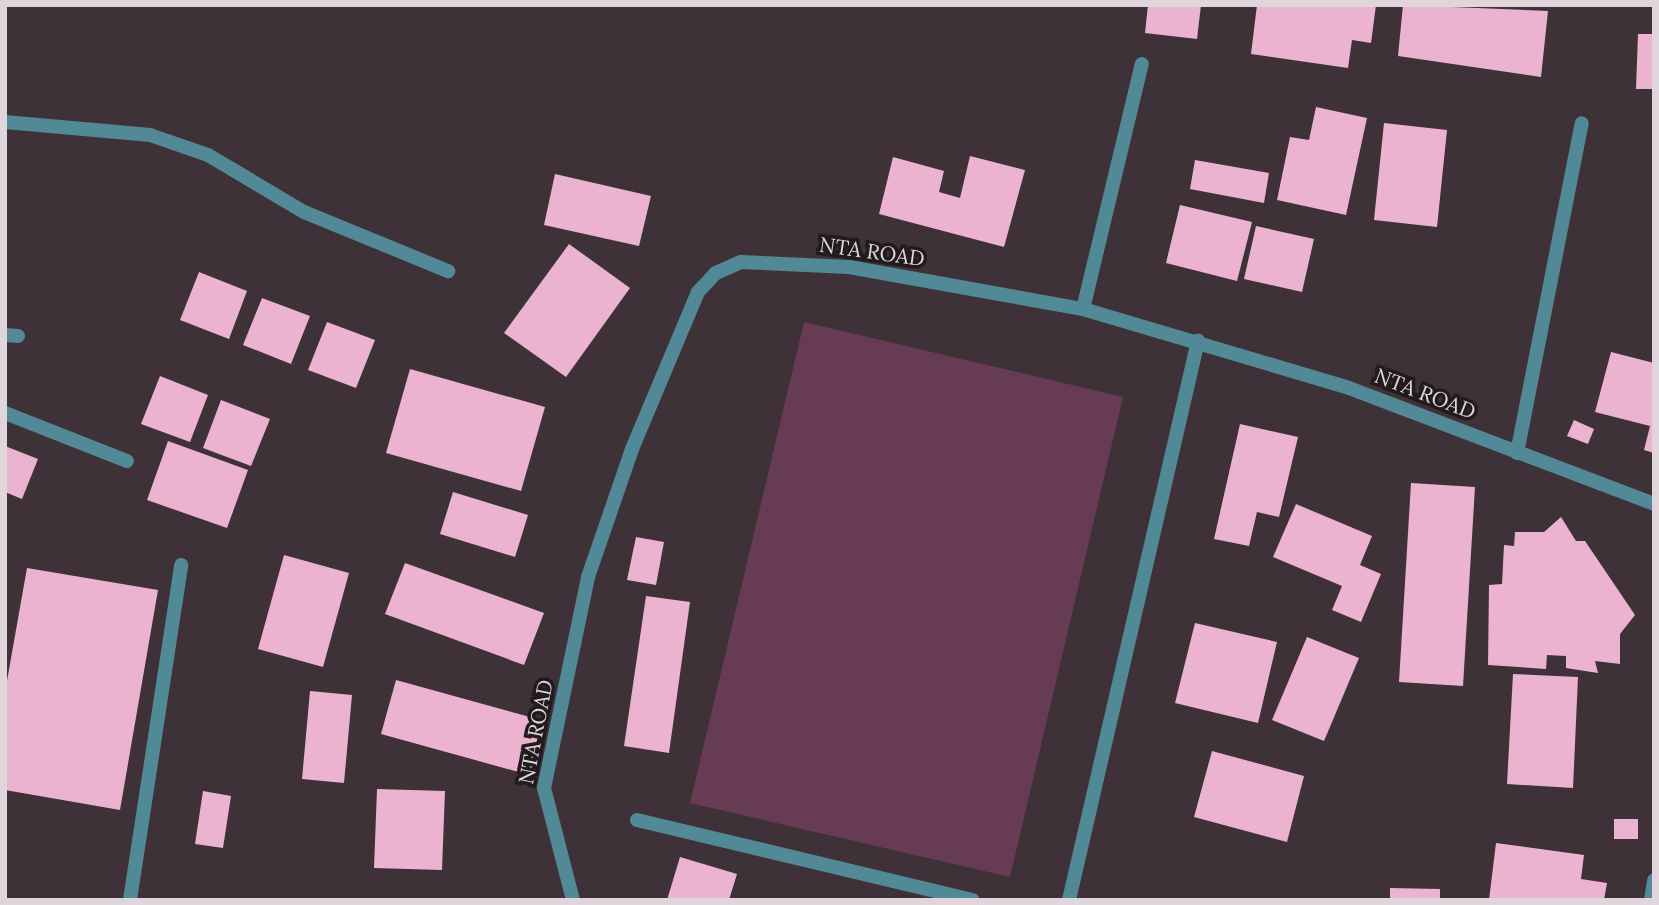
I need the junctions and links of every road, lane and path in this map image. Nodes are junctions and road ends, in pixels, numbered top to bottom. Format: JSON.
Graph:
{"nodes":[{"id":1,"x":1142,"y":64,"type":"dead end"},
{"id":2,"x":5,"y":122,"type":"edge"},
{"id":3,"x":1582,"y":123,"type":"dead end"},
{"id":4,"x":447,"y":271,"type":"dead end"},
{"id":5,"x":1083,"y":309,"type":"junction"},
{"id":6,"x":1198,"y":341,"type":"junction"},
{"id":7,"x":5,"y":413,"type":"edge"},
{"id":8,"x":1517,"y":453,"type":"junction"},
{"id":9,"x":127,"y":461,"type":"dead end"},
{"id":10,"x":1654,"y":504,"type":"edge"},
{"id":11,"x":181,"y":565,"type":"dead end"},
{"id":12,"x":637,"y":820,"type":"dead end"},
{"id":13,"x":1654,"y":880,"type":"edge"},
{"id":14,"x":130,"y":900,"type":"edge"},
{"id":15,"x":573,"y":900,"type":"edge"},
{"id":16,"x":973,"y":900,"type":"edge"},
{"id":17,"x":1069,"y":900,"type":"edge"},
{"id":18,"x":1651,"y":900,"type":"edge"}],
"edges":[{"from":1,"to":5,"type":"street"},
{"from":2,"to":4,"type":"street"},
{"from":3,"to":8,"type":"street"},
{"from":5,"to":6,"type":"street","name":"NTA ROAD"},
{"from":5,"to":15,"type":"street","name":"NTA ROAD"},
{"from":6,"to":8,"type":"street","name":"NTA ROAD"},
{"from":6,"to":17,"type":"street"},
{"from":7,"to":9,"type":"street"},
{"from":8,"to":10,"type":"street","name":"NTA ROAD"},
{"from":11,"to":14,"type":"street"},
{"from":12,"to":16,"type":"street"},
{"from":13,"to":18,"type":"street"}]}
